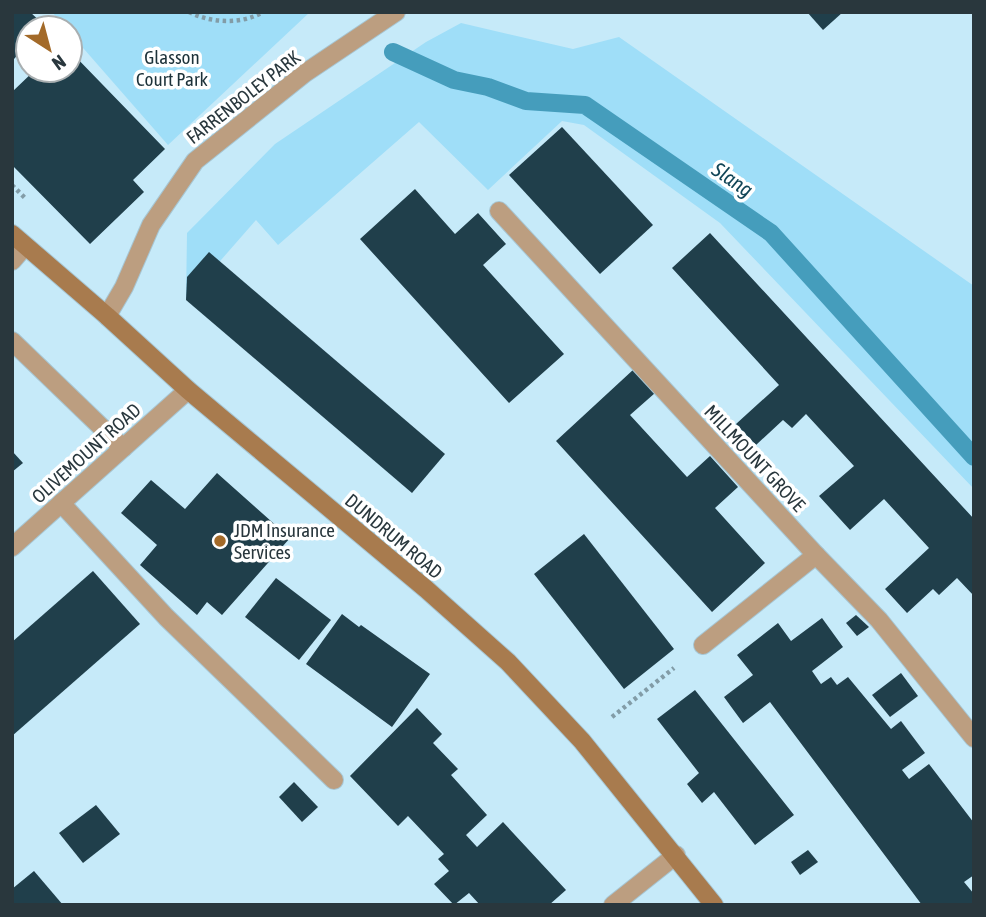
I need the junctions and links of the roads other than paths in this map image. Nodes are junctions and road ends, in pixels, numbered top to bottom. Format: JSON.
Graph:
{"nodes":[{"id":1,"x":396,"y":12,"type":"edge"},
{"id":2,"x":499,"y":211,"type":"dead end"},
{"id":3,"x":19,"y":240,"type":"edge"},
{"id":4,"x":12,"y":261,"type":"edge"},
{"id":5,"x":107,"y":316,"type":"junction"},
{"id":6,"x":12,"y":341,"type":"edge"},
{"id":7,"x":188,"y":390,"type":"junction"},
{"id":8,"x":122,"y":448,"type":"junction"},
{"id":9,"x":61,"y":503,"type":"junction"},
{"id":10,"x":12,"y":547,"type":"edge"},
{"id":11,"x":816,"y":555,"type":"junction"},
{"id":12,"x":703,"y":645,"type":"dead end"},
{"id":13,"x":974,"y":738,"type":"edge"},
{"id":14,"x":334,"y":780,"type":"dead end"},
{"id":15,"x":676,"y":855,"type":"junction"},
{"id":16,"x":613,"y":905,"type":"edge"},
{"id":17,"x":714,"y":905,"type":"edge"}],
"edges":[{"from":1,"to":5,"type":"street","name":"FARRENBOLEY PARK"},
{"from":2,"to":11,"type":"street","name":"MILLMOUNT GROVE"},
{"from":3,"to":4,"type":"street"},
{"from":3,"to":5,"type":"main road","name":"DUNDRUM ROAD"},
{"from":5,"to":7,"type":"main road","name":"DUNDRUM ROAD"},
{"from":6,"to":8,"type":"street"},
{"from":7,"to":8,"type":"street","name":"OLIVEMOUNT ROAD"},
{"from":7,"to":15,"type":"main road","name":"DUNDRUM ROAD"},
{"from":8,"to":9,"type":"street","name":"OLIVEMOUNT ROAD"},
{"from":9,"to":10,"type":"street","name":"OLIVEMOUNT ROAD"},
{"from":9,"to":14,"type":"street"},
{"from":11,"to":12,"type":"street"},
{"from":11,"to":13,"type":"street","name":"MILLMOUNT GROVE"},
{"from":15,"to":16,"type":"street"},
{"from":15,"to":17,"type":"main road","name":"DUNDRUM ROAD"}]}
